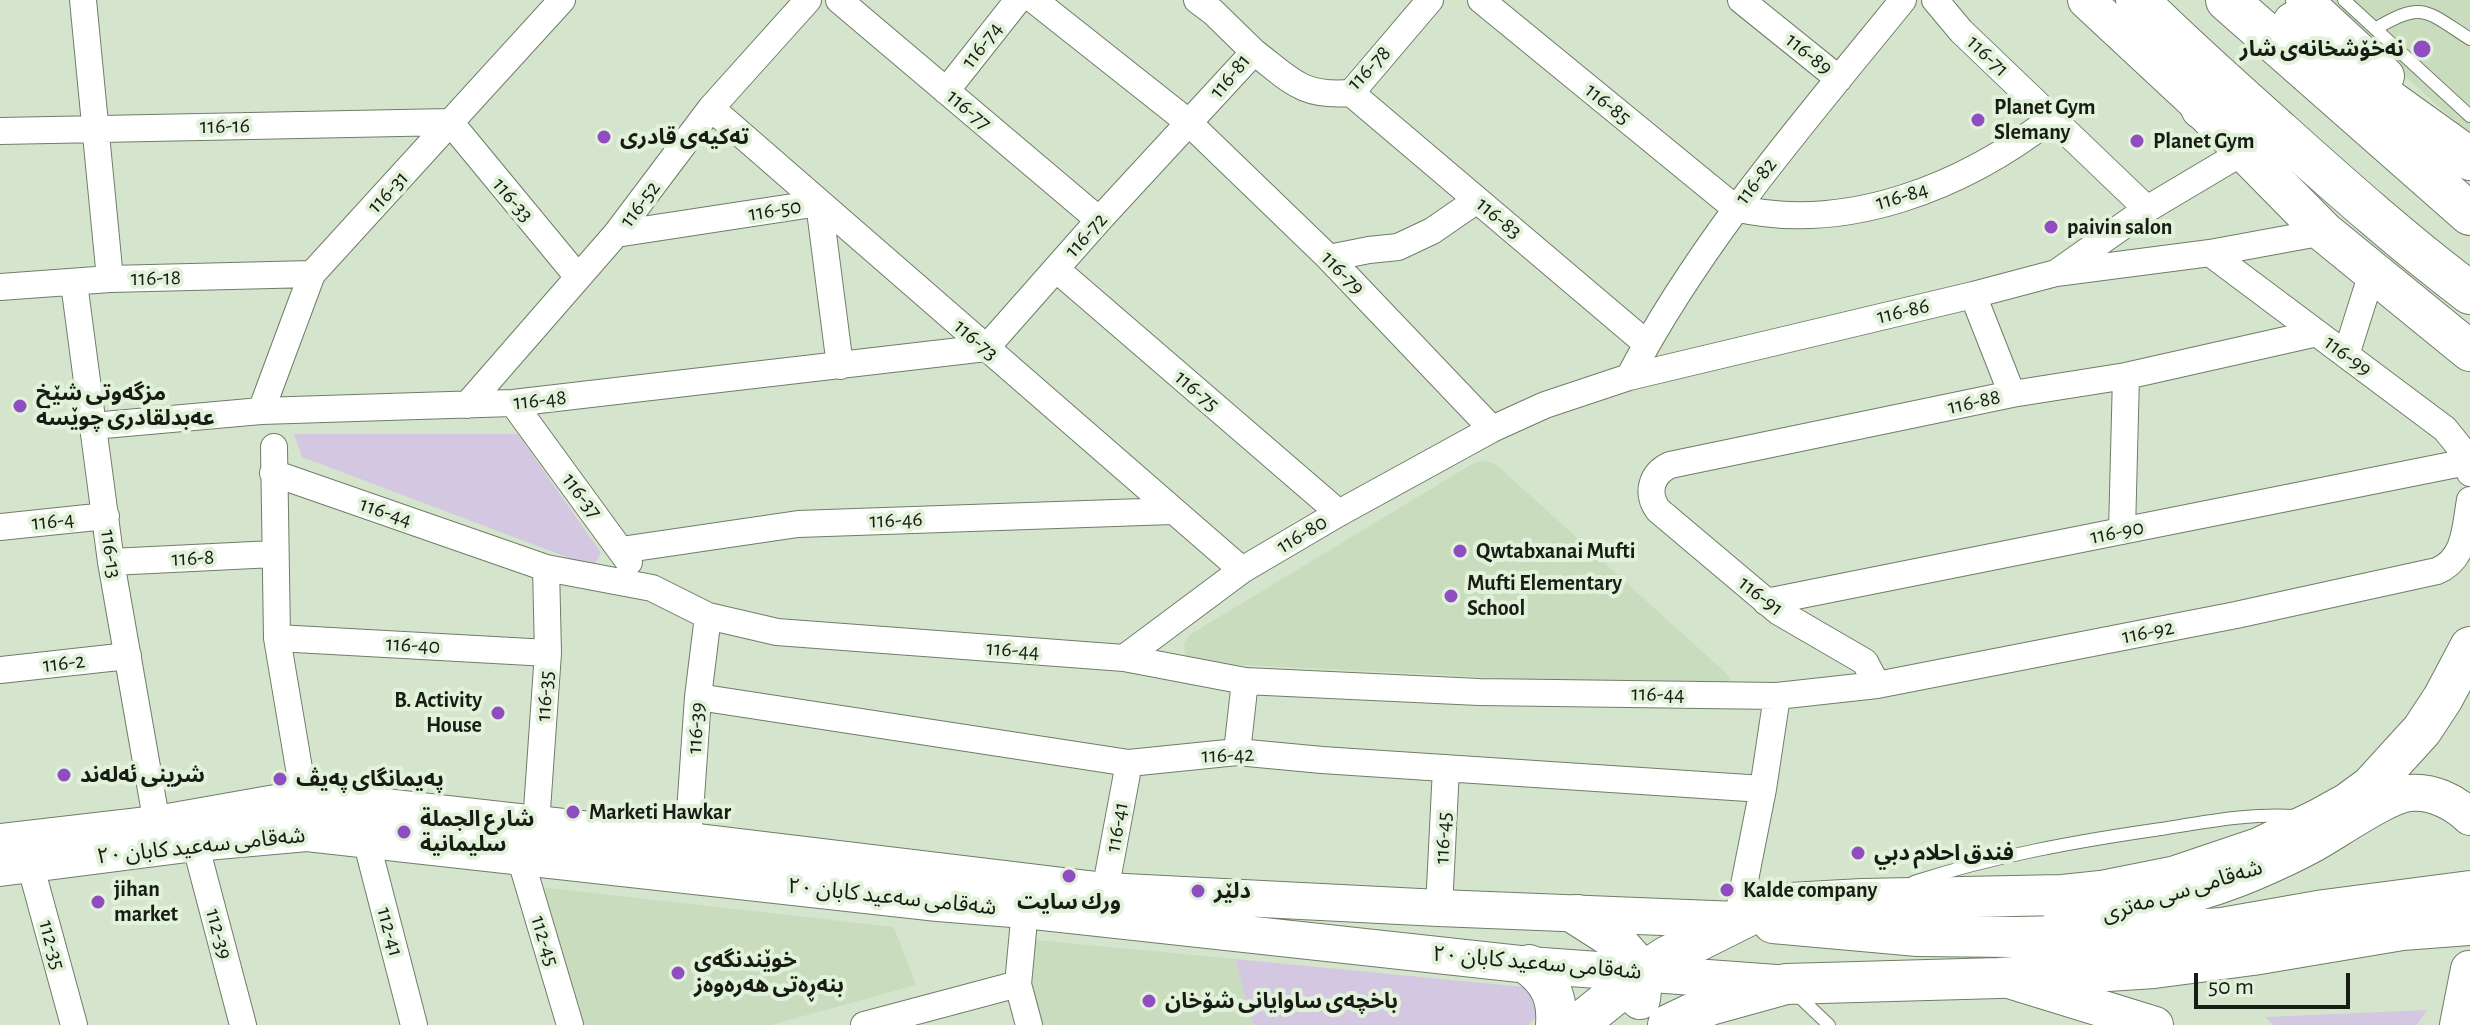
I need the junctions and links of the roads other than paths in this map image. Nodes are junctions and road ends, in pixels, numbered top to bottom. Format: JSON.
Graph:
{"nodes":[{"id":1,"x":83,"y":0,"type":"edge"},
{"id":2,"x":562,"y":0,"type":"edge"},
{"id":3,"x":808,"y":0,"type":"edge"},
{"id":4,"x":839,"y":0,"type":"edge"},
{"id":5,"x":1018,"y":0,"type":"edge"},
{"id":6,"x":1034,"y":0,"type":"edge"},
{"id":7,"x":1430,"y":0,"type":"edge"},
{"id":8,"x":1481,"y":0,"type":"edge"},
{"id":9,"x":1741,"y":0,"type":"edge"},
{"id":10,"x":1903,"y":0,"type":"edge"},
{"id":11,"x":1935,"y":0,"type":"edge"},
{"id":12,"x":2086,"y":0,"type":"edge"},
{"id":13,"x":2137,"y":0,"type":"edge"},
{"id":14,"x":2227,"y":0,"type":"edge"},
{"id":15,"x":2267,"y":0,"type":"edge"},
{"id":16,"x":2304,"y":0,"type":"edge"},
{"id":17,"x":2344,"y":0,"type":"edge"},
{"id":18,"x":1211,"y":4,"type":"edge"},
{"id":19,"x":2375,"y":29,"type":"junction"},
{"id":20,"x":2470,"y":39,"type":"edge"},
{"id":21,"x":2178,"y":42,"type":"junction"},
{"id":22,"x":1254,"y":52,"type":"junction"},
{"id":23,"x":1839,"y":79,"type":"junction"},
{"id":24,"x":946,"y":91,"type":"junction"},
{"id":25,"x":1351,"y":93,"type":"junction"},
{"id":26,"x":711,"y":108,"type":"junction"},
{"id":27,"x":2202,"y":108,"type":"junction"},
{"id":28,"x":2470,"y":116,"type":"edge"},
{"id":29,"x":2052,"y":118,"type":"junction"},
{"id":30,"x":450,"y":122,"type":"junction"},
{"id":31,"x":1188,"y":122,"type":"junction"},
{"id":32,"x":94,"y":128,"type":"junction"},
{"id":33,"x":0,"y":131,"type":"edge"},
{"id":34,"x":2243,"y":152,"type":"junction"},
{"id":35,"x":2470,"y":152,"type":"edge"},
{"id":36,"x":2470,"y":159,"type":"edge"},
{"id":37,"x":1477,"y":200,"type":"junction"},
{"id":38,"x":819,"y":203,"type":"junction"},
{"id":39,"x":1735,"y":208,"type":"junction"},
{"id":40,"x":2147,"y":209,"type":"junction"},
{"id":41,"x":2470,"y":214,"type":"edge"},
{"id":42,"x":1099,"y":220,"type":"junction"},
{"id":43,"x":2324,"y":232,"type":"junction"},
{"id":44,"x":616,"y":234,"type":"junction"},
{"id":45,"x":2210,"y":253,"type":"junction"},
{"id":46,"x":1329,"y":258,"type":"junction"},
{"id":47,"x":1056,"y":269,"type":"junction"},
{"id":48,"x":2056,"y":273,"type":"junction"},
{"id":49,"x":2372,"y":273,"type":"junction"},
{"id":50,"x":312,"y":274,"type":"junction"},
{"id":51,"x":578,"y":277,"type":"junction"},
{"id":52,"x":110,"y":279,"type":"junction"},
{"id":53,"x":74,"y":283,"type":"junction"},
{"id":54,"x":0,"y":287,"type":"edge"},
{"id":55,"x":2470,"y":293,"type":"edge"},
{"id":56,"x":1973,"y":295,"type":"junction"},
{"id":57,"x":2317,"y":333,"type":"junction"},
{"id":58,"x":1647,"y":344,"type":"junction"},
{"id":59,"x":986,"y":348,"type":"junction"},
{"id":60,"x":2467,"y":353,"type":"edge"},
{"id":61,"x":2346,"y":355,"type":"junction"},
{"id":62,"x":840,"y":366,"type":"junction"},
{"id":63,"x":2126,"y":376,"type":"junction"},
{"id":64,"x":1629,"y":377,"type":"junction"},
{"id":65,"x":2012,"y":394,"type":"junction"},
{"id":66,"x":513,"y":403,"type":"junction"},
{"id":67,"x":467,"y":405,"type":"junction"},
{"id":68,"x":261,"y":411,"type":"junction"},
{"id":69,"x":93,"y":426,"type":"junction"},
{"id":70,"x":1492,"y":429,"type":"junction"},
{"id":71,"x":2469,"y":468,"type":"edge"},
{"id":72,"x":1651,"y":497,"type":"joint"},
{"id":73,"x":2470,"y":502,"type":"edge"},
{"id":74,"x":1172,"y":511,"type":"junction"},
{"id":75,"x":1339,"y":513,"type":"junction"},
{"id":76,"x":106,"y":516,"type":"junction"},
{"id":77,"x":0,"y":527,"type":"edge"},
{"id":78,"x":2122,"y":531,"type":"junction"},
{"id":79,"x":621,"y":550,"type":"junction"},
{"id":80,"x":274,"y":554,"type":"junction"},
{"id":81,"x":111,"y":562,"type":"junction"},
{"id":82,"x":546,"y":568,"type":"junction"},
{"id":83,"x":1242,"y":570,"type":"junction"},
{"id":84,"x":652,"y":588,"type":"junction"},
{"id":85,"x":1766,"y":602,"type":"junction"},
{"id":86,"x":708,"y":616,"type":"junction"},
{"id":87,"x":277,"y":638,"type":"junction"},
{"id":88,"x":2470,"y":647,"type":"edge"},
{"id":89,"x":548,"y":653,"type":"junction"},
{"id":90,"x":128,"y":656,"type":"junction"},
{"id":91,"x":1124,"y":658,"type":"junction"},
{"id":92,"x":0,"y":670,"type":"edge"},
{"id":93,"x":1245,"y":681,"type":"junction"},
{"id":94,"x":1877,"y":685,"type":"junction"},
{"id":95,"x":1777,"y":696,"type":"junction"},
{"id":96,"x":698,"y":697,"type":"junction"},
{"id":97,"x":1237,"y":752,"type":"junction"},
{"id":98,"x":1129,"y":763,"type":"junction"},
{"id":99,"x":1446,"y":768,"type":"junction"},
{"id":100,"x":1763,"y":789,"type":"junction"},
{"id":101,"x":304,"y":798,"type":"junction"},
{"id":102,"x":2470,"y":817,"type":"edge"},
{"id":103,"x":2319,"y":819,"type":"junction"},
{"id":104,"x":157,"y":824,"type":"junction"},
{"id":105,"x":536,"y":824,"type":"junction"},
{"id":106,"x":366,"y":840,"type":"junction"},
{"id":107,"x":688,"y":841,"type":"junction"},
{"id":108,"x":0,"y":842,"type":"edge"},
{"id":109,"x":195,"y":843,"type":"junction"},
{"id":110,"x":520,"y":857,"type":"junction"},
{"id":111,"x":15,"y":866,"type":"edge"},
{"id":112,"x":940,"y":887,"type":"junction"},
{"id":113,"x":1105,"y":891,"type":"junction"},
{"id":114,"x":2470,"y":891,"type":"edge"},
{"id":115,"x":1862,"y":899,"type":"junction"},
{"id":116,"x":1439,"y":908,"type":"junction"},
{"id":117,"x":1025,"y":910,"type":"junction"},
{"id":118,"x":1577,"y":915,"type":"junction"},
{"id":119,"x":1737,"y":920,"type":"junction"},
{"id":120,"x":2470,"y":925,"type":"edge"},
{"id":121,"x":2015,"y":937,"type":"junction"},
{"id":122,"x":1529,"y":965,"type":"junction"},
{"id":123,"x":2469,"y":969,"type":"edge"},
{"id":124,"x":1643,"y":972,"type":"junction"},
{"id":125,"x":1999,"y":978,"type":"junction"},
{"id":126,"x":1018,"y":984,"type":"junction"},
{"id":127,"x":1786,"y":984,"type":"junction"},
{"id":128,"x":74,"y":1025,"type":"edge"},
{"id":129,"x":243,"y":1025,"type":"edge"},
{"id":130,"x":414,"y":1025,"type":"edge"},
{"id":131,"x":570,"y":1025,"type":"edge"},
{"id":132,"x":864,"y":1025,"type":"edge"},
{"id":133,"x":1029,"y":1025,"type":"edge"},
{"id":134,"x":1556,"y":1025,"type":"edge"},
{"id":135,"x":1577,"y":1025,"type":"edge"},
{"id":136,"x":1621,"y":1025,"type":"edge"},
{"id":137,"x":1668,"y":1025,"type":"edge"},
{"id":138,"x":1829,"y":1025,"type":"edge"},
{"id":139,"x":2155,"y":1025,"type":"edge"},
{"id":140,"x":2458,"y":1025,"type":"edge"}],
"edges":[{"from":1,"to":32,"type":"street"},
{"from":2,"to":30,"type":"street","name":"116-31"},
{"from":3,"to":26,"type":"street","name":"116-52"},
{"from":4,"to":24,"type":"street","name":"116-77"},
{"from":5,"to":24,"type":"street","name":"116-74"},
{"from":6,"to":31,"type":"street","name":"116-79"},
{"from":7,"to":25,"type":"street","name":"116-78"},
{"from":8,"to":39,"type":"street","name":"116-85"},
{"from":9,"to":23,"type":"street","name":"116-89"},
{"from":10,"to":23,"type":"street","name":"116-82"},
{"from":11,"to":29,"type":"street","name":"116-71"},
{"from":12,"to":27,"type":"main road"},
{"from":13,"to":21,"type":"highway"},
{"from":14,"to":41,"type":"highway"},
{"from":15,"to":36,"type":"highway"},
{"from":16,"to":35,"type":"main road"},
{"from":17,"to":19,"type":"lane"},
{"from":18,"to":22,"type":"street","name":"116-81"},
{"from":19,"to":20,"type":"lane"},
{"from":19,"to":28,"type":"lane"},
{"from":21,"to":27,"type":"highway"},
{"from":21,"to":55,"type":"highway"},
{"from":22,"to":25,"type":"street","name":"116-78"},
{"from":22,"to":31,"type":"street","name":"116-81"},
{"from":23,"to":39,"type":"street","name":"116-82"},
{"from":24,"to":42,"type":"street","name":"116-77"},
{"from":25,"to":37,"type":"street","name":"116-83"},
{"from":26,"to":38,"type":"street","name":"116-73"},
{"from":26,"to":44,"type":"street","name":"116-52"},
{"from":27,"to":34,"type":"main road"},
{"from":29,"to":39,"type":"street","name":"116-84"},
{"from":29,"to":40,"type":"street","name":"116-71"},
{"from":30,"to":32,"type":"street","name":"116-16"},
{"from":30,"to":50,"type":"street","name":"116-31"},
{"from":30,"to":51,"type":"street","name":"116-33"},
{"from":31,"to":42,"type":"street","name":"116-72"},
{"from":31,"to":46,"type":"street","name":"116-79"},
{"from":32,"to":33,"type":"street","name":"116-16"},
{"from":32,"to":52,"type":"street"},
{"from":34,"to":40,"type":"street"},
{"from":34,"to":43,"type":"main road"},
{"from":37,"to":46,"type":"street"},
{"from":37,"to":58,"type":"street","name":"116-83"},
{"from":38,"to":44,"type":"street","name":"116-50"},
{"from":38,"to":59,"type":"street","name":"116-73"},
{"from":38,"to":62,"type":"street","name":"116-50"},
{"from":39,"to":58,"type":"street","name":"116-82"},
{"from":40,"to":48,"type":"street"},
{"from":42,"to":47,"type":"street","name":"116-72"},
{"from":43,"to":45,"type":"street","name":"116-86"},
{"from":43,"to":49,"type":"main road"},
{"from":44,"to":51,"type":"street","name":"116-52"},
{"from":45,"to":48,"type":"street","name":"116-86"},
{"from":45,"to":57,"type":"street","name":"116-99"},
{"from":46,"to":70,"type":"street","name":"116-79"},
{"from":47,"to":59,"type":"street","name":"116-72"},
{"from":47,"to":75,"type":"street","name":"116-75"},
{"from":48,"to":56,"type":"street","name":"116-86"},
{"from":49,"to":60,"type":"main road"},
{"from":49,"to":61,"type":"street"},
{"from":50,"to":52,"type":"street","name":"116-18"},
{"from":50,"to":68,"type":"street","name":"116-31"},
{"from":51,"to":67,"type":"street","name":"116-52"},
{"from":52,"to":53,"type":"street","name":"116-18"},
{"from":53,"to":54,"type":"street","name":"116-18"},
{"from":53,"to":69,"type":"street","name":"116-13"},
{"from":56,"to":64,"type":"street","name":"116-86"},
{"from":56,"to":65,"type":"street"},
{"from":57,"to":61,"type":"street","name":"116-99"},
{"from":57,"to":63,"type":"street","name":"116-88"},
{"from":58,"to":64,"type":"street","name":"116-82"},
{"from":59,"to":62,"type":"street","name":"116-48"},
{"from":59,"to":74,"type":"street","name":"116-73"},
{"from":61,"to":71,"type":"street","name":"116-99"},
{"from":62,"to":66,"type":"street","name":"116-48"},
{"from":63,"to":65,"type":"street","name":"116-88"},
{"from":63,"to":78,"type":"street"},
{"from":64,"to":70,"type":"street","name":"116-86"},
{"from":65,"to":72,"type":"street","name":"116-88"},
{"from":66,"to":67,"type":"street","name":"116-48"},
{"from":66,"to":79,"type":"street","name":"116-37"},
{"from":67,"to":68,"type":"street","name":"116-48"},
{"from":68,"to":69,"type":"street","name":"116-48"},
{"from":69,"to":76,"type":"street","name":"116-13"},
{"from":70,"to":75,"type":"street","name":"116-80"},
{"from":71,"to":78,"type":"street","name":"116-90"},
{"from":72,"to":85,"type":"street","name":"116-91"},
{"from":73,"to":94,"type":"street","name":"116-92"},
{"from":74,"to":79,"type":"street","name":"116-46"},
{"from":74,"to":83,"type":"street","name":"116-73"},
{"from":75,"to":83,"type":"street","name":"116-80"},
{"from":76,"to":77,"type":"street","name":"116-4"},
{"from":76,"to":81,"type":"street","name":"116-13"},
{"from":78,"to":85,"type":"street","name":"116-90"},
{"from":79,"to":84,"type":"street","name":"116-37"},
{"from":80,"to":81,"type":"street","name":"116-8"},
{"from":80,"to":82,"type":"street","name":"116-44"},
{"from":80,"to":87,"type":"street"},
{"from":81,"to":90,"type":"street","name":"116-13"},
{"from":82,"to":84,"type":"street","name":"116-44"},
{"from":82,"to":89,"type":"street","name":"116-35"},
{"from":83,"to":91,"type":"street","name":"116-80"},
{"from":84,"to":86,"type":"street","name":"116-44"},
{"from":85,"to":94,"type":"street","name":"116-91"},
{"from":86,"to":91,"type":"street","name":"116-44"},
{"from":86,"to":96,"type":"street","name":"116-39"},
{"from":87,"to":89,"type":"street","name":"116-40"},
{"from":87,"to":101,"type":"street"},
{"from":88,"to":103,"type":"main road"},
{"from":89,"to":105,"type":"street","name":"116-35"},
{"from":90,"to":92,"type":"street","name":"116-2"},
{"from":90,"to":104,"type":"street","name":"116-13"},
{"from":91,"to":93,"type":"street","name":"116-44"},
{"from":93,"to":95,"type":"street","name":"116-44"},
{"from":93,"to":97,"type":"street"},
{"from":94,"to":95,"type":"street","name":"116-92"},
{"from":95,"to":100,"type":"street"},
{"from":96,"to":98,"type":"street","name":"116-42"},
{"from":96,"to":107,"type":"street","name":"116-39"},
{"from":97,"to":98,"type":"street","name":"116-42"},
{"from":97,"to":99,"type":"street","name":"116-42"},
{"from":98,"to":113,"type":"street","name":"116-41"},
{"from":99,"to":100,"type":"street","name":"116-42"},
{"from":99,"to":116,"type":"street","name":"116-45"},
{"from":100,"to":119,"type":"street"},
{"from":101,"to":104,"type":"main road","name":"شەقامی سەعید کابان ٢٠"},
{"from":101,"to":105,"type":"main road","name":"شەقامی سەعید کابان ٢٠"},
{"from":102,"to":121,"type":"main road","name":"شەقامی سی مەتری"},
{"from":103,"to":115,"type":"lane"},
{"from":103,"to":115,"type":"main road"},
{"from":104,"to":108,"type":"main road","name":"شەقامی سەعید کابان ٢٠"},
{"from":105,"to":107,"type":"main road","name":"شەقامی سەعید کابان ٢٠"},
{"from":106,"to":109,"type":"main road","name":"شەقامی سەعید کابان ٢٠"},
{"from":106,"to":110,"type":"main road","name":"شەقامی سەعید کابان ٢٠"},
{"from":106,"to":130,"type":"street","name":"112-41"},
{"from":107,"to":112,"type":"main road","name":"شەقامی سەعید کابان ٢٠"},
{"from":109,"to":111,"type":"main road","name":"شەقامی سەعید کابان ٢٠"},
{"from":109,"to":129,"type":"street","name":"112-39"},
{"from":110,"to":112,"type":"main road","name":"شەقامی سەعید کابان ٢٠"},
{"from":110,"to":131,"type":"street","name":"112-45"},
{"from":111,"to":128,"type":"street","name":"112-35"},
{"from":112,"to":113,"type":"main road","name":"شەقامی سەعید کابان ٢٠"},
{"from":112,"to":117,"type":"main road","name":"شەقامی سەعید کابان ٢٠"},
{"from":113,"to":116,"type":"main road","name":"شەقامی سەعید کابان ٢٠"},
{"from":114,"to":121,"type":"main road"},
{"from":115,"to":119,"type":"main road"},
{"from":116,"to":118,"type":"main road","name":"شەقامی سەعید کابان ٢٠"},
{"from":117,"to":122,"type":"main road","name":"شەقامی سەعید کابان ٢٠"},
{"from":117,"to":126,"type":"street"},
{"from":118,"to":119,"type":"main road","name":"شەقامی سەعید کابان ٢٠"},
{"from":118,"to":124,"type":"main road"},
{"from":119,"to":121,"type":"main road"},
{"from":119,"to":124,"type":"main road"},
{"from":120,"to":125,"type":"main road"},
{"from":122,"to":124,"type":"main road","name":"شەقامی سەعید کابان ٢٠"},
{"from":122,"to":134,"type":"main road"},
{"from":123,"to":140,"type":"main road"},
{"from":124,"to":127,"type":"main road","name":"شەقامی سەعید کابان ٢٠"},
{"from":124,"to":135,"type":"main road"},
{"from":124,"to":136,"type":"main road"},
{"from":125,"to":127,"type":"main road"},
{"from":125,"to":139,"type":"main road"},
{"from":126,"to":132,"type":"street"},
{"from":126,"to":133,"type":"street"},
{"from":127,"to":137,"type":"main road"},
{"from":127,"to":138,"type":"lane"}]}
